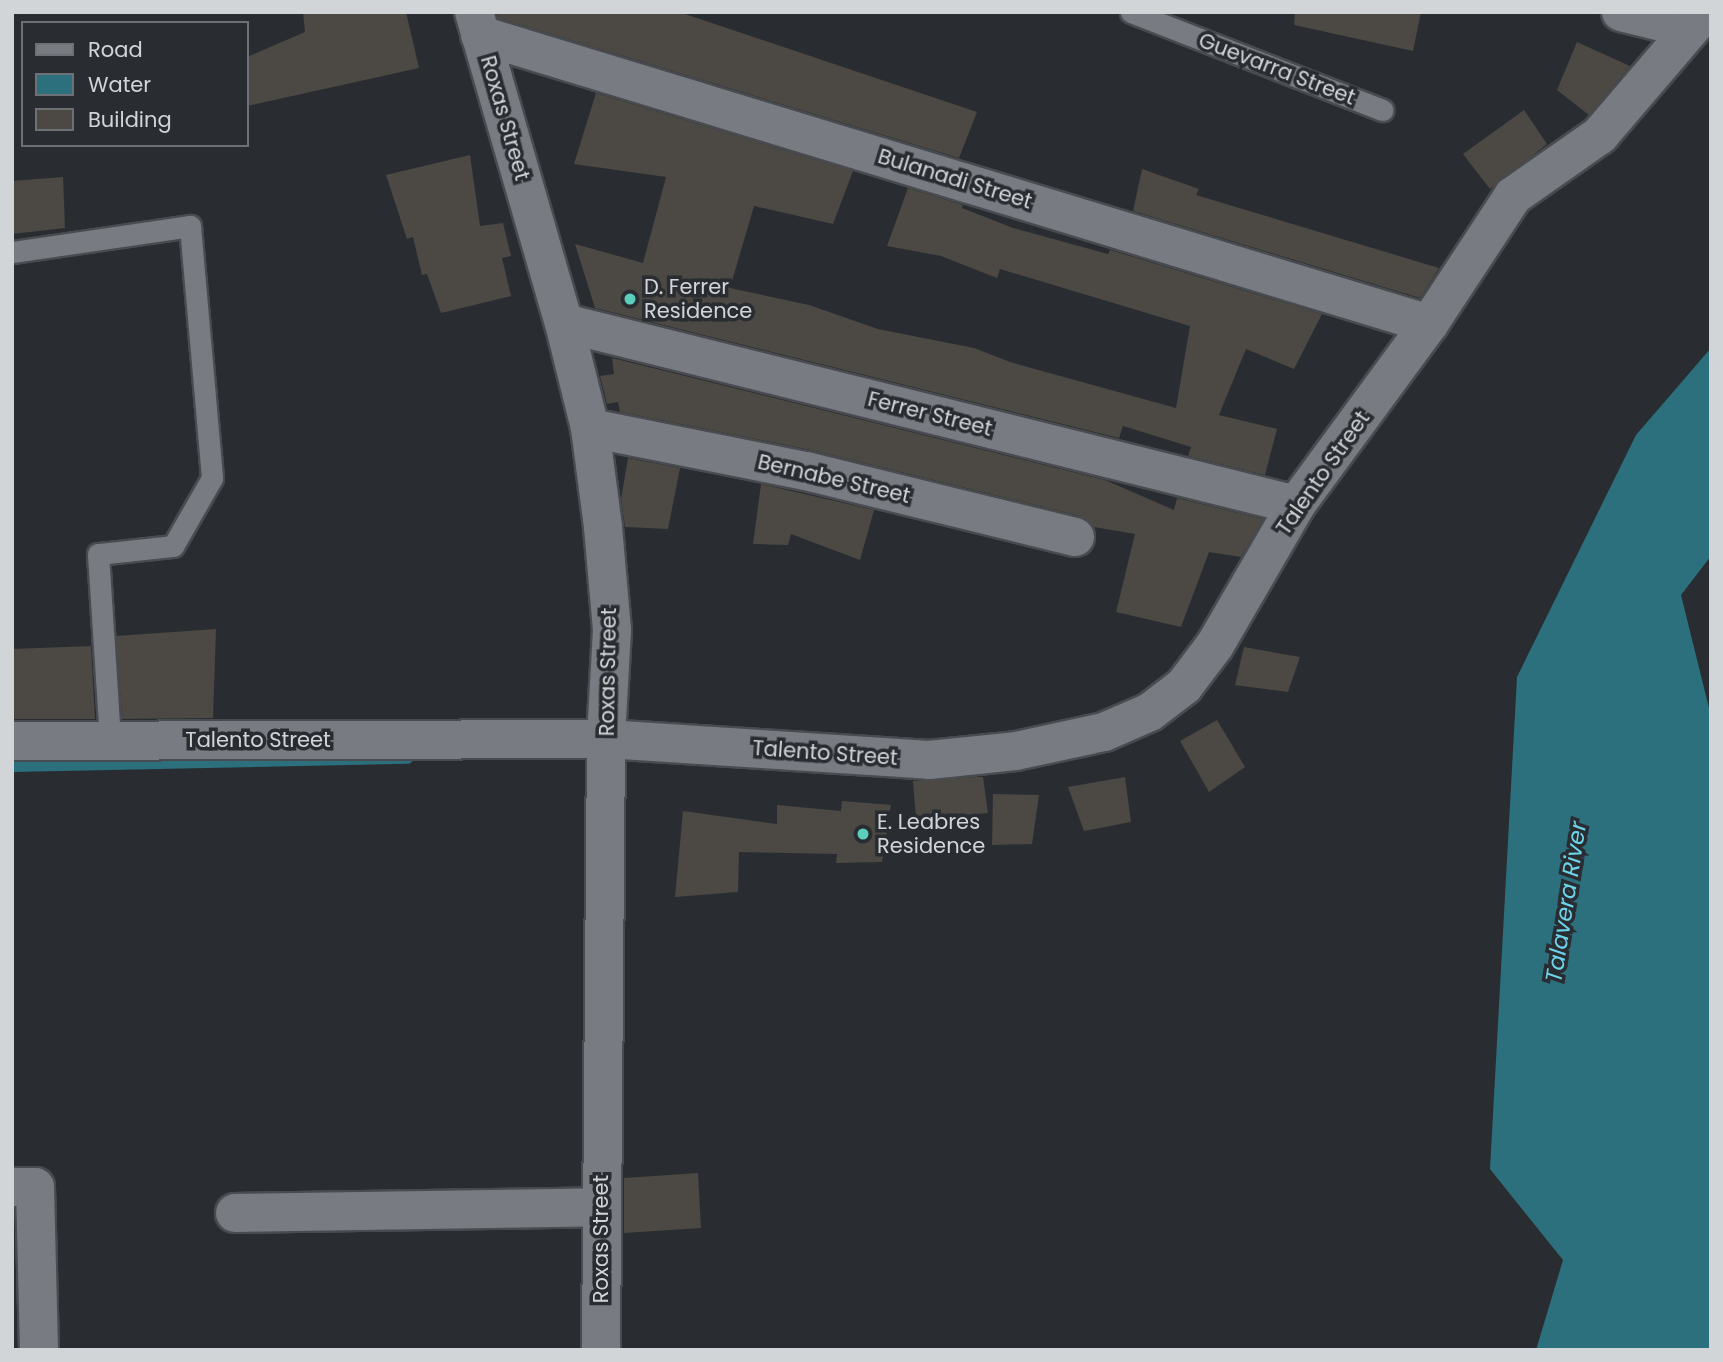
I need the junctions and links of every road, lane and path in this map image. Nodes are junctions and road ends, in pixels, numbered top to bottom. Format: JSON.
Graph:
{"nodes":[{"id":1,"x":1131,"y":12,"type":"edge"},
{"id":2,"x":1621,"y":12,"type":"edge"},
{"id":3,"x":1698,"y":21,"type":"edge"},
{"id":4,"x":477,"y":23,"type":"edge"},
{"id":5,"x":1383,"y":110,"type":"dead end"},
{"id":6,"x":12,"y":252,"type":"edge"},
{"id":7,"x":564,"y":323,"type":"junction"},
{"id":8,"x":1429,"y":324,"type":"junction"},
{"id":9,"x":590,"y":428,"type":"junction"},
{"id":10,"x":1296,"y":505,"type":"junction"},
{"id":11,"x":1075,"y":537,"type":"dead end"},
{"id":12,"x":606,"y":739,"type":"junction"},
{"id":13,"x":110,"y":740,"type":"junction"},
{"id":14,"x":12,"y":741,"type":"edge"},
{"id":15,"x":24,"y":1187,"type":"edge"},
{"id":16,"x":600,"y":1207,"type":"junction"},
{"id":17,"x":234,"y":1213,"type":"dead end"},
{"id":18,"x":39,"y":1350,"type":"edge"},
{"id":19,"x":601,"y":1350,"type":"edge"}],
"edges":[{"from":1,"to":5,"type":"lane","name":"Guevarra Street"},
{"from":2,"to":3,"type":"street"},
{"from":3,"to":8,"type":"street","name":"Talento Street"},
{"from":4,"to":7,"type":"street","name":"Roxas Street"},
{"from":4,"to":8,"type":"street","name":"Bulanadi Street"},
{"from":6,"to":13,"type":"lane"},
{"from":7,"to":9,"type":"street","name":"Roxas Street"},
{"from":7,"to":10,"type":"street","name":"Ferrer Street"},
{"from":8,"to":10,"type":"street","name":"Talento Street"},
{"from":9,"to":11,"type":"street","name":"Bernabe Street"},
{"from":9,"to":12,"type":"street","name":"Roxas Street"},
{"from":10,"to":12,"type":"street","name":"Talento Street"},
{"from":12,"to":13,"type":"street","name":"Talento Street"},
{"from":12,"to":16,"type":"street","name":"Roxas Street"},
{"from":13,"to":14,"type":"street","name":"Talento Street"},
{"from":15,"to":18,"type":"street"},
{"from":16,"to":17,"type":"street"},
{"from":16,"to":19,"type":"street","name":"Roxas Street"}]}
